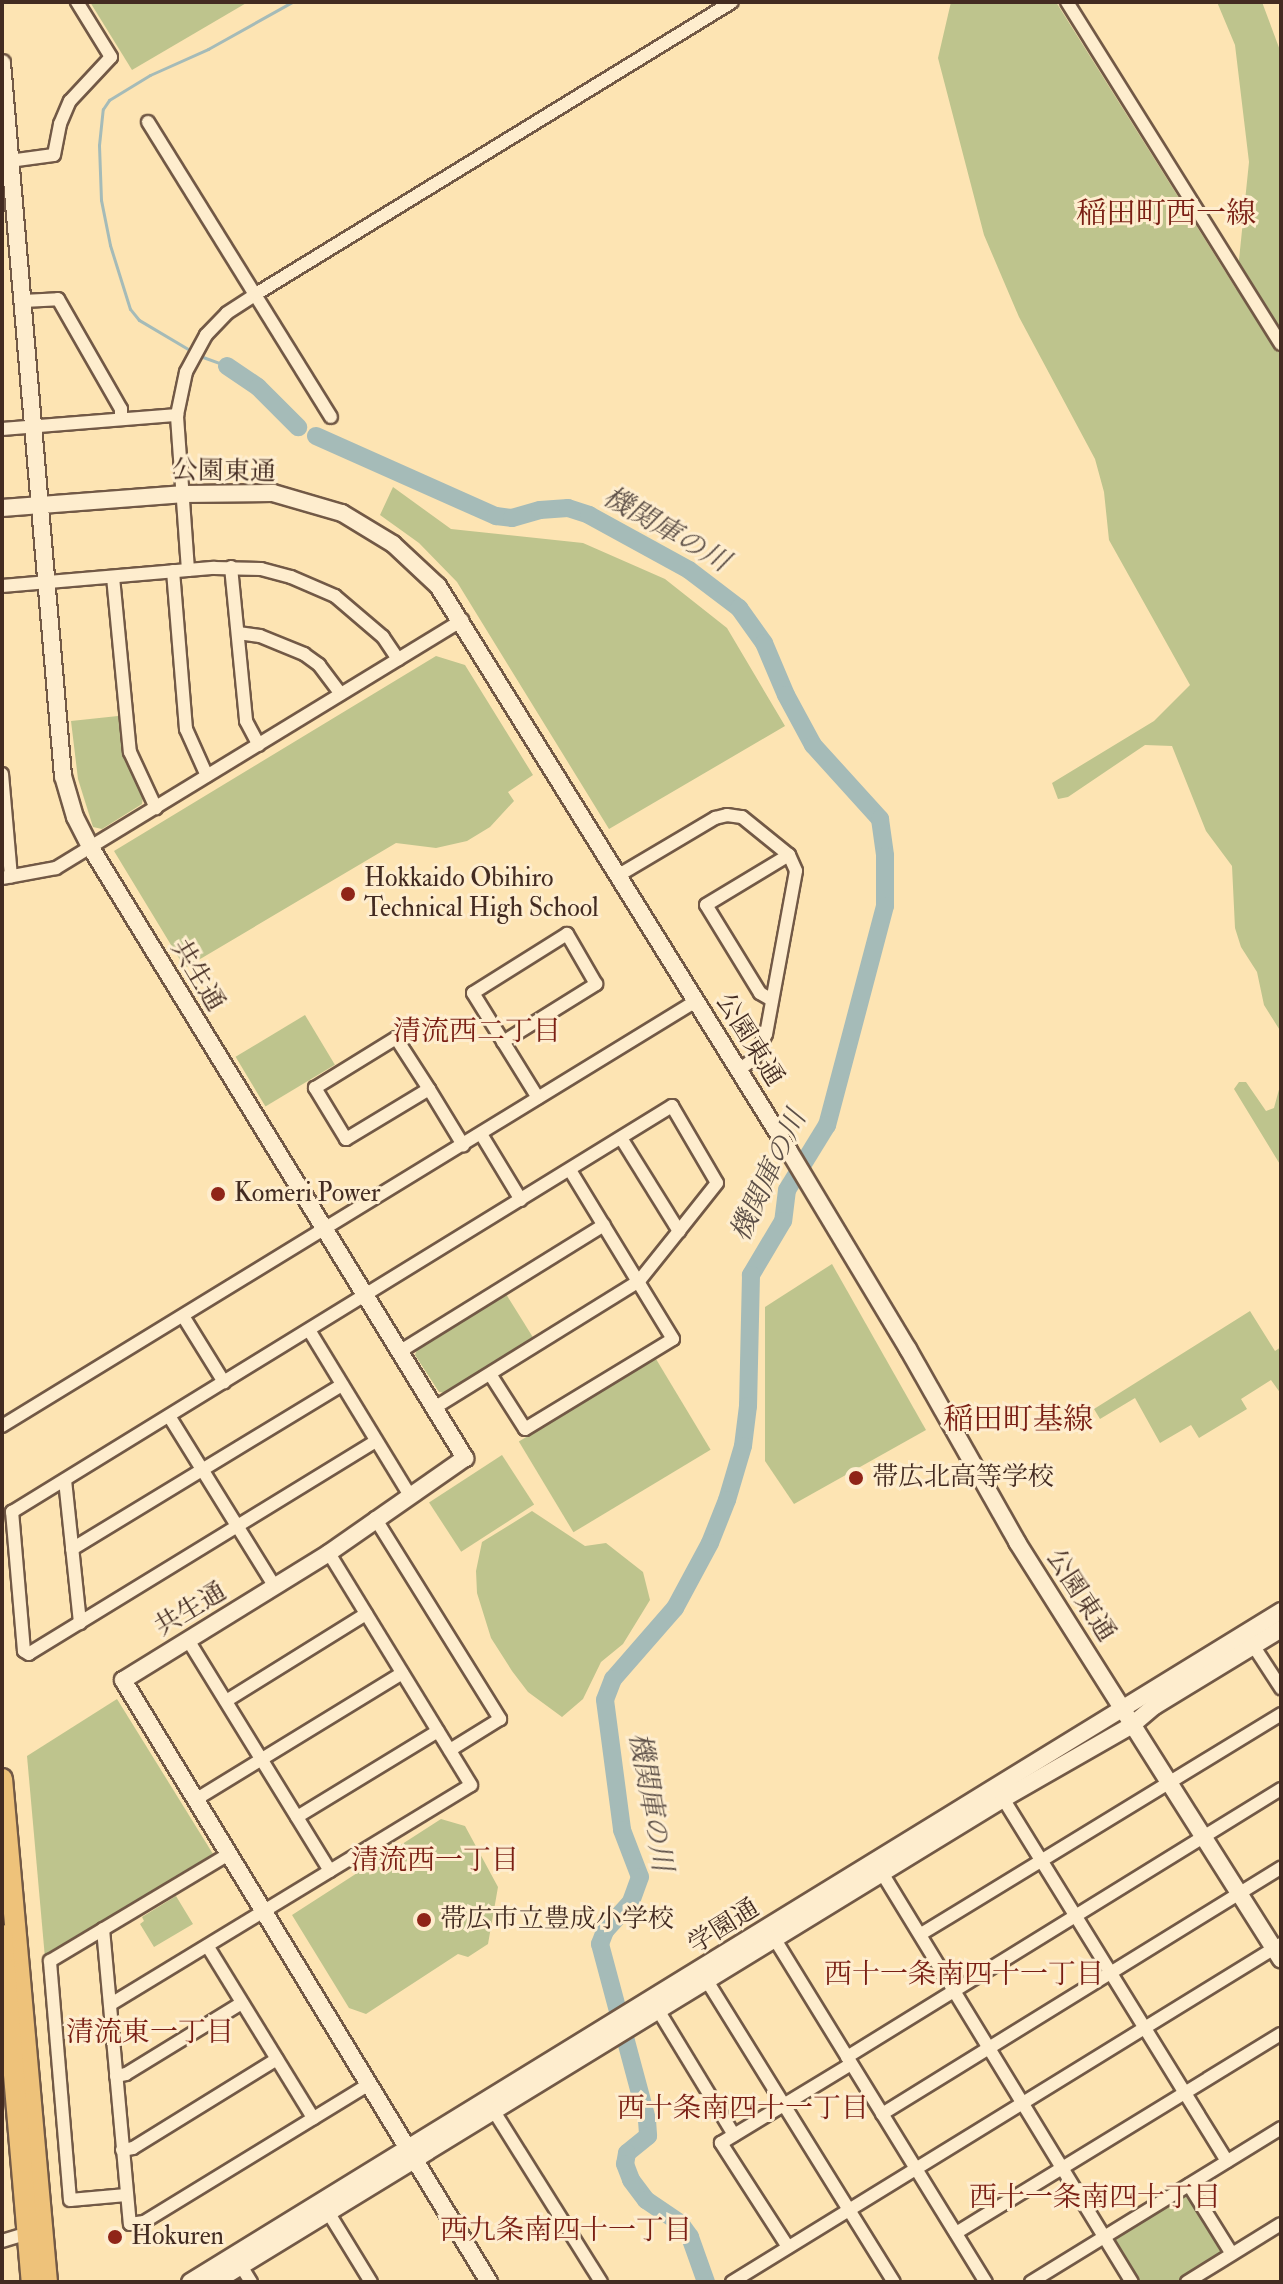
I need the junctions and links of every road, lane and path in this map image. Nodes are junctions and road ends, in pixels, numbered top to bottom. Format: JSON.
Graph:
{"nodes":[{"id":1,"x":77,"y":2,"type":"edge"},
{"id":2,"x":732,"y":2,"type":"edge"},
{"id":3,"x":1067,"y":2,"type":"edge"},
{"id":4,"x":2,"y":63,"type":"edge"},
{"id":5,"x":148,"y":122,"type":"dead end"},
{"id":6,"x":6,"y":161,"type":"edge"},
{"id":7,"x":256,"y":294,"type":"junction"},
{"id":8,"x":23,"y":301,"type":"junction"},
{"id":9,"x":1281,"y":344,"type":"edge"},
{"id":10,"x":177,"y":415,"type":"junction"},
{"id":11,"x":331,"y":417,"type":"dead end"},
{"id":12,"x":121,"y":419,"type":"junction"},
{"id":13,"x":34,"y":426,"type":"junction"},
{"id":14,"x":2,"y":429,"type":"edge"},
{"id":15,"x":184,"y":494,"type":"junction"},
{"id":16,"x":42,"y":504,"type":"junction"},
{"id":17,"x":2,"y":508,"type":"edge"},
{"id":18,"x":231,"y":567,"type":"junction"},
{"id":19,"x":188,"y":570,"type":"junction"},
{"id":20,"x":173,"y":571,"type":"junction"},
{"id":21,"x":113,"y":577,"type":"junction"},
{"id":22,"x":46,"y":582,"type":"junction"},
{"id":23,"x":2,"y":586,"type":"edge"},
{"id":24,"x":462,"y":620,"type":"junction"},
{"id":25,"x":238,"y":633,"type":"junction"},
{"id":26,"x":398,"y":659,"type":"junction"},
{"id":27,"x":341,"y":694,"type":"junction"},
{"id":28,"x":259,"y":745,"type":"junction"},
{"id":29,"x":2,"y":774,"type":"edge"},
{"id":30,"x":207,"y":776,"type":"junction"},
{"id":31,"x":156,"y":808,"type":"junction"},
{"id":32,"x":91,"y":848,"type":"junction"},
{"id":33,"x":789,"y":855,"type":"junction"},
{"id":34,"x":619,"y":875,"type":"junction"},
{"id":35,"x":7,"y":877,"type":"edge"},
{"id":36,"x":772,"y":1000,"type":"junction"},
{"id":37,"x":696,"y":1001,"type":"junction"},
{"id":38,"x":503,"y":1042,"type":"junction"},
{"id":39,"x":739,"y":1070,"type":"junction"},
{"id":40,"x":429,"y":1089,"type":"junction"},
{"id":41,"x":538,"y":1098,"type":"junction"},
{"id":42,"x":481,"y":1134,"type":"junction"},
{"id":43,"x":621,"y":1138,"type":"junction"},
{"id":44,"x":463,"y":1145,"type":"junction"},
{"id":45,"x":570,"y":1170,"type":"junction"},
{"id":46,"x":521,"y":1200,"type":"junction"},
{"id":47,"x":604,"y":1225,"type":"junction"},
{"id":48,"x":325,"y":1229,"type":"junction"},
{"id":49,"x":679,"y":1231,"type":"junction"},
{"id":50,"x":639,"y":1281,"type":"junction"},
{"id":51,"x":365,"y":1296,"type":"junction"},
{"id":52,"x":183,"y":1316,"type":"junction"},
{"id":53,"x":309,"y":1330,"type":"junction"},
{"id":54,"x":399,"y":1352,"type":"junction"},
{"id":55,"x":490,"y":1374,"type":"junction"},
{"id":56,"x":224,"y":1382,"type":"junction"},
{"id":57,"x":342,"y":1385,"type":"junction"},
{"id":58,"x":434,"y":1408,"type":"junction"},
{"id":59,"x":169,"y":1416,"type":"junction"},
{"id":60,"x":2,"y":1426,"type":"edge"},
{"id":61,"x":376,"y":1441,"type":"junction"},
{"id":62,"x":203,"y":1470,"type":"junction"},
{"id":63,"x":65,"y":1480,"type":"junction"},
{"id":64,"x":409,"y":1494,"type":"junction"},
{"id":65,"x":375,"y":1518,"type":"junction"},
{"id":66,"x":237,"y":1527,"type":"junction"},
{"id":67,"x":72,"y":1549,"type":"junction"},
{"id":68,"x":329,"y":1553,"type":"junction"},
{"id":69,"x":275,"y":1587,"type":"junction"},
{"id":70,"x":1281,"y":1611,"type":"edge"},
{"id":71,"x":366,"y":1614,"type":"junction"},
{"id":72,"x":80,"y":1623,"type":"junction"},
{"id":73,"x":1281,"y":1629,"type":"edge"},
{"id":74,"x":1249,"y":1639,"type":"junction"},
{"id":75,"x":188,"y":1640,"type":"junction"},
{"id":76,"x":402,"y":1673,"type":"junction"},
{"id":77,"x":1281,"y":1688,"type":"edge"},
{"id":78,"x":226,"y":1701,"type":"junction"},
{"id":79,"x":1123,"y":1710,"type":"junction"},
{"id":80,"x":1281,"y":1714,"type":"edge"},
{"id":81,"x":1132,"y":1725,"type":"junction"},
{"id":82,"x":438,"y":1731,"type":"junction"},
{"id":83,"x":450,"y":1750,"type":"junction"},
{"id":84,"x":262,"y":1759,"type":"junction"},
{"id":85,"x":2,"y":1779,"type":"edge"},
{"id":86,"x":1170,"y":1783,"type":"junction"},
{"id":87,"x":1281,"y":1789,"type":"edge"},
{"id":88,"x":999,"y":1792,"type":"junction"},
{"id":89,"x":195,"y":1800,"type":"junction"},
{"id":90,"x":297,"y":1817,"type":"junction"},
{"id":91,"x":1204,"y":1836,"type":"junction"},
{"id":92,"x":229,"y":1854,"type":"junction"},
{"id":93,"x":1042,"y":1861,"type":"junction"},
{"id":94,"x":878,"y":1867,"type":"junction"},
{"id":95,"x":1281,"y":1868,"type":"edge"},
{"id":96,"x":330,"y":1871,"type":"junction"},
{"id":97,"x":1239,"y":1894,"type":"junction"},
{"id":98,"x":265,"y":1913,"type":"junction"},
{"id":99,"x":1077,"y":1916,"type":"junction"},
{"id":100,"x":103,"y":1929,"type":"junction"},
{"id":101,"x":771,"y":1933,"type":"junction"},
{"id":102,"x":921,"y":1934,"type":"junction"},
{"id":103,"x":2,"y":1935,"type":"edge"},
{"id":104,"x":208,"y":1947,"type":"junction"},
{"id":105,"x":1279,"y":1951,"type":"edge"},
{"id":106,"x":1111,"y":1971,"type":"junction"},
{"id":107,"x":704,"y":1975,"type":"junction"},
{"id":108,"x":957,"y":1991,"type":"junction"},
{"id":109,"x":242,"y":2003,"type":"junction"},
{"id":110,"x":111,"y":2004,"type":"junction"},
{"id":111,"x":655,"y":2005,"type":"junction"},
{"id":112,"x":1145,"y":2028,"type":"junction"},
{"id":113,"x":1281,"y":2034,"type":"edge"},
{"id":114,"x":990,"y":2046,"type":"junction"},
{"id":115,"x":277,"y":2059,"type":"junction"},
{"id":116,"x":849,"y":2061,"type":"junction"},
{"id":117,"x":116,"y":2076,"type":"junction"},
{"id":118,"x":369,"y":2084,"type":"junction"},
{"id":119,"x":1185,"y":2093,"type":"junction"},
{"id":120,"x":1023,"y":2102,"type":"junction"},
{"id":121,"x":784,"y":2104,"type":"junction"},
{"id":122,"x":490,"y":2105,"type":"junction"},
{"id":123,"x":882,"y":2114,"type":"junction"},
{"id":124,"x":313,"y":2118,"type":"junction"},
{"id":125,"x":1281,"y":2128,"type":"edge"},
{"id":126,"x":734,"y":2135,"type":"junction"},
{"id":127,"x":122,"y":2150,"type":"junction"},
{"id":128,"x":412,"y":2155,"type":"junction"},
{"id":129,"x":1227,"y":2161,"type":"junction"},
{"id":130,"x":1062,"y":2167,"type":"junction"},
{"id":131,"x":916,"y":2168,"type":"junction"},
{"id":132,"x":1189,"y":2185,"type":"junction"},
{"id":133,"x":126,"y":2195,"type":"junction"},
{"id":134,"x":325,"y":2207,"type":"junction"},
{"id":135,"x":849,"y":2209,"type":"junction"},
{"id":136,"x":1281,"y":2224,"type":"edge"},
{"id":137,"x":35,"y":2232,"type":"junction"},
{"id":138,"x":956,"y":2233,"type":"junction"},
{"id":139,"x":1104,"y":2236,"type":"junction"},
{"id":140,"x":2,"y":2241,"type":"edge"},
{"id":141,"x":788,"y":2247,"type":"junction"},
{"id":142,"x":1232,"y":2254,"type":"junction"},
{"id":143,"x":241,"y":2266,"type":"junction"},
{"id":144,"x":887,"y":2280,"type":"edge"},
{"id":145,"x":367,"y":2281,"type":"edge"},
{"id":146,"x":32,"y":2282,"type":"edge"},
{"id":147,"x":47,"y":2282,"type":"edge"},
{"id":148,"x":190,"y":2282,"type":"edge"},
{"id":149,"x":215,"y":2282,"type":"edge"},
{"id":150,"x":251,"y":2282,"type":"edge"},
{"id":151,"x":488,"y":2282,"type":"edge"},
{"id":152,"x":601,"y":2282,"type":"edge"},
{"id":153,"x":732,"y":2282,"type":"edge"},
{"id":154,"x":986,"y":2282,"type":"edge"},
{"id":155,"x":1031,"y":2282,"type":"edge"},
{"id":156,"x":1132,"y":2282,"type":"edge"},
{"id":157,"x":1187,"y":2282,"type":"edge"}],
"edges":[{"from":1,"to":6,"type":"street"},
{"from":2,"to":7,"type":"street"},
{"from":3,"to":9,"type":"street"},
{"from":4,"to":6,"type":"street","name":"共生通"},
{"from":5,"to":7,"type":"street"},
{"from":6,"to":8,"type":"street","name":"共生通"},
{"from":7,"to":10,"type":"street"},
{"from":7,"to":11,"type":"street"},
{"from":8,"to":12,"type":"street"},
{"from":8,"to":13,"type":"street","name":"共生通"},
{"from":10,"to":12,"type":"street"},
{"from":10,"to":15,"type":"street"},
{"from":12,"to":13,"type":"street"},
{"from":13,"to":14,"type":"street"},
{"from":13,"to":16,"type":"street","name":"共生通"},
{"from":15,"to":16,"type":"street","name":"公園東通"},
{"from":15,"to":19,"type":"street"},
{"from":15,"to":24,"type":"street","name":"公園東通"},
{"from":16,"to":17,"type":"street","name":"公園東通"},
{"from":16,"to":22,"type":"street","name":"共生通"},
{"from":18,"to":19,"type":"street"},
{"from":18,"to":25,"type":"street"},
{"from":18,"to":26,"type":"street"},
{"from":19,"to":20,"type":"street"},
{"from":20,"to":21,"type":"street"},
{"from":20,"to":30,"type":"street"},
{"from":21,"to":22,"type":"street"},
{"from":21,"to":31,"type":"street"},
{"from":22,"to":23,"type":"street"},
{"from":22,"to":32,"type":"street","name":"共生通"},
{"from":24,"to":26,"type":"street"},
{"from":24,"to":34,"type":"street","name":"公園東通"},
{"from":25,"to":27,"type":"street"},
{"from":25,"to":28,"type":"street"},
{"from":26,"to":27,"type":"street"},
{"from":27,"to":28,"type":"street"},
{"from":28,"to":30,"type":"street"},
{"from":29,"to":35,"type":"street"},
{"from":30,"to":31,"type":"street"},
{"from":31,"to":32,"type":"street"},
{"from":32,"to":35,"type":"street"},
{"from":32,"to":48,"type":"street","name":"共生通"},
{"from":33,"to":34,"type":"street"},
{"from":33,"to":36,"type":"street"},
{"from":33,"to":36,"type":"street"},
{"from":34,"to":37,"type":"street","name":"公園東通"},
{"from":36,"to":39,"type":"street"},
{"from":37,"to":39,"type":"street","name":"公園東通"},
{"from":37,"to":41,"type":"street"},
{"from":38,"to":38,"type":"street"},
{"from":38,"to":41,"type":"street"},
{"from":39,"to":79,"type":"street","name":"公園東通"},
{"from":40,"to":40,"type":"street"},
{"from":40,"to":44,"type":"street"},
{"from":41,"to":42,"type":"street"},
{"from":42,"to":44,"type":"street"},
{"from":42,"to":46,"type":"street"},
{"from":43,"to":45,"type":"street"},
{"from":43,"to":49,"type":"street"},
{"from":43,"to":49,"type":"street"},
{"from":44,"to":48,"type":"street"},
{"from":45,"to":46,"type":"street"},
{"from":45,"to":47,"type":"street"},
{"from":46,"to":51,"type":"street"},
{"from":47,"to":50,"type":"street"},
{"from":47,"to":54,"type":"street"},
{"from":48,"to":51,"type":"street","name":"共生通"},
{"from":48,"to":52,"type":"street"},
{"from":49,"to":50,"type":"street"},
{"from":50,"to":55,"type":"street"},
{"from":50,"to":55,"type":"street"},
{"from":51,"to":53,"type":"street"},
{"from":51,"to":54,"type":"street","name":"共生通"},
{"from":52,"to":56,"type":"street"},
{"from":52,"to":60,"type":"street"},
{"from":53,"to":56,"type":"street"},
{"from":53,"to":57,"type":"street"},
{"from":54,"to":58,"type":"street","name":"共生通"},
{"from":55,"to":58,"type":"street"},
{"from":56,"to":59,"type":"street"},
{"from":57,"to":61,"type":"street"},
{"from":57,"to":62,"type":"street"},
{"from":58,"to":64,"type":"street","name":"共生通"},
{"from":59,"to":62,"type":"street"},
{"from":59,"to":63,"type":"street"},
{"from":61,"to":64,"type":"street"},
{"from":61,"to":66,"type":"street"},
{"from":62,"to":66,"type":"street"},
{"from":62,"to":67,"type":"street"},
{"from":63,"to":67,"type":"street"},
{"from":63,"to":72,"type":"street"},
{"from":64,"to":65,"type":"street","name":"共生通"},
{"from":65,"to":68,"type":"street","name":"共生通"},
{"from":65,"to":83,"type":"street"},
{"from":66,"to":69,"type":"street"},
{"from":66,"to":72,"type":"street"},
{"from":67,"to":72,"type":"street"},
{"from":68,"to":69,"type":"street","name":"共生通"},
{"from":68,"to":71,"type":"street"},
{"from":69,"to":75,"type":"street","name":"共生通"},
{"from":70,"to":74,"type":"street","name":"学園通"},
{"from":71,"to":76,"type":"street"},
{"from":71,"to":78,"type":"street"},
{"from":73,"to":74,"type":"street","name":"学園通"},
{"from":74,"to":77,"type":"street"},
{"from":74,"to":79,"type":"street","name":"学園通"},
{"from":74,"to":81,"type":"street","name":"学園通"},
{"from":75,"to":78,"type":"street"},
{"from":75,"to":89,"type":"street","name":"共生通"},
{"from":76,"to":82,"type":"street"},
{"from":76,"to":84,"type":"street"},
{"from":78,"to":84,"type":"street"},
{"from":79,"to":81,"type":"street","name":"公園東通"},
{"from":79,"to":88,"type":"street","name":"学園通"},
{"from":80,"to":86,"type":"street"},
{"from":81,"to":86,"type":"street","name":"公園東通"},
{"from":81,"to":88,"type":"street","name":"学園通"},
{"from":82,"to":83,"type":"street"},
{"from":82,"to":90,"type":"street"},
{"from":83,"to":96,"type":"street"},
{"from":84,"to":89,"type":"street"},
{"from":84,"to":90,"type":"street"},
{"from":85,"to":137,"type":"highway"},
{"from":86,"to":91,"type":"street","name":"公園東通"},
{"from":86,"to":93,"type":"street"},
{"from":87,"to":91,"type":"street"},
{"from":88,"to":93,"type":"street"},
{"from":88,"to":94,"type":"street","name":"学園通"},
{"from":89,"to":92,"type":"street"},
{"from":90,"to":96,"type":"street"},
{"from":91,"to":97,"type":"street","name":"公園東通"},
{"from":91,"to":99,"type":"street"},
{"from":92,"to":98,"type":"street"},
{"from":92,"to":100,"type":"street"},
{"from":93,"to":99,"type":"street"},
{"from":93,"to":102,"type":"street"},
{"from":94,"to":101,"type":"street","name":"学園通"},
{"from":94,"to":102,"type":"street"},
{"from":95,"to":97,"type":"street"},
{"from":96,"to":98,"type":"street"},
{"from":97,"to":105,"type":"street","name":"公園東通"},
{"from":97,"to":106,"type":"street"},
{"from":98,"to":104,"type":"street"},
{"from":98,"to":118,"type":"street"},
{"from":99,"to":106,"type":"street"},
{"from":99,"to":108,"type":"street"},
{"from":100,"to":110,"type":"street"},
{"from":100,"to":133,"type":"street"},
{"from":101,"to":107,"type":"street","name":"学園通"},
{"from":101,"to":116,"type":"street"},
{"from":102,"to":108,"type":"street"},
{"from":103,"to":137,"type":"highway"},
{"from":104,"to":109,"type":"street"},
{"from":104,"to":110,"type":"street"},
{"from":105,"to":112,"type":"street"},
{"from":106,"to":112,"type":"street"},
{"from":106,"to":114,"type":"street"},
{"from":107,"to":111,"type":"street","name":"学園通"},
{"from":107,"to":121,"type":"street"},
{"from":108,"to":114,"type":"street"},
{"from":108,"to":116,"type":"street"},
{"from":109,"to":115,"type":"street"},
{"from":109,"to":117,"type":"street"},
{"from":110,"to":117,"type":"street"},
{"from":111,"to":122,"type":"street","name":"学園通"},
{"from":111,"to":126,"type":"street"},
{"from":112,"to":119,"type":"street"},
{"from":112,"to":120,"type":"street"},
{"from":113,"to":119,"type":"street"},
{"from":114,"to":120,"type":"street"},
{"from":114,"to":123,"type":"street"},
{"from":115,"to":124,"type":"street"},
{"from":115,"to":127,"type":"street"},
{"from":116,"to":121,"type":"street"},
{"from":116,"to":123,"type":"street"},
{"from":117,"to":127,"type":"street"},
{"from":118,"to":124,"type":"street"},
{"from":118,"to":128,"type":"street"},
{"from":119,"to":129,"type":"street"},
{"from":119,"to":130,"type":"street"},
{"from":120,"to":130,"type":"street"},
{"from":120,"to":131,"type":"street"},
{"from":121,"to":126,"type":"street"},
{"from":121,"to":135,"type":"street"},
{"from":122,"to":128,"type":"street","name":"学園通"},
{"from":122,"to":152,"type":"street"},
{"from":123,"to":131,"type":"street"},
{"from":124,"to":133,"type":"street"},
{"from":125,"to":129,"type":"street"},
{"from":126,"to":141,"type":"street"},
{"from":127,"to":133,"type":"street"},
{"from":128,"to":134,"type":"street","name":"学園通"},
{"from":128,"to":151,"type":"street"},
{"from":129,"to":132,"type":"street"},
{"from":130,"to":138,"type":"street"},
{"from":130,"to":139,"type":"street"},
{"from":131,"to":135,"type":"street"},
{"from":131,"to":138,"type":"street"},
{"from":132,"to":139,"type":"street"},
{"from":132,"to":142,"type":"street"},
{"from":134,"to":143,"type":"street","name":"学園通"},
{"from":134,"to":145,"type":"street"},
{"from":134,"to":148,"type":"street","name":"学園通"},
{"from":135,"to":141,"type":"street"},
{"from":135,"to":144,"type":"street"},
{"from":136,"to":142,"type":"street"},
{"from":137,"to":140,"type":"street"},
{"from":137,"to":146,"type":"highway"},
{"from":137,"to":147,"type":"highway"},
{"from":138,"to":154,"type":"street"},
{"from":139,"to":155,"type":"street"},
{"from":139,"to":156,"type":"street"},
{"from":141,"to":153,"type":"street"},
{"from":142,"to":157,"type":"street"},
{"from":143,"to":149,"type":"street","name":"学園通"},
{"from":143,"to":150,"type":"street"}]}
